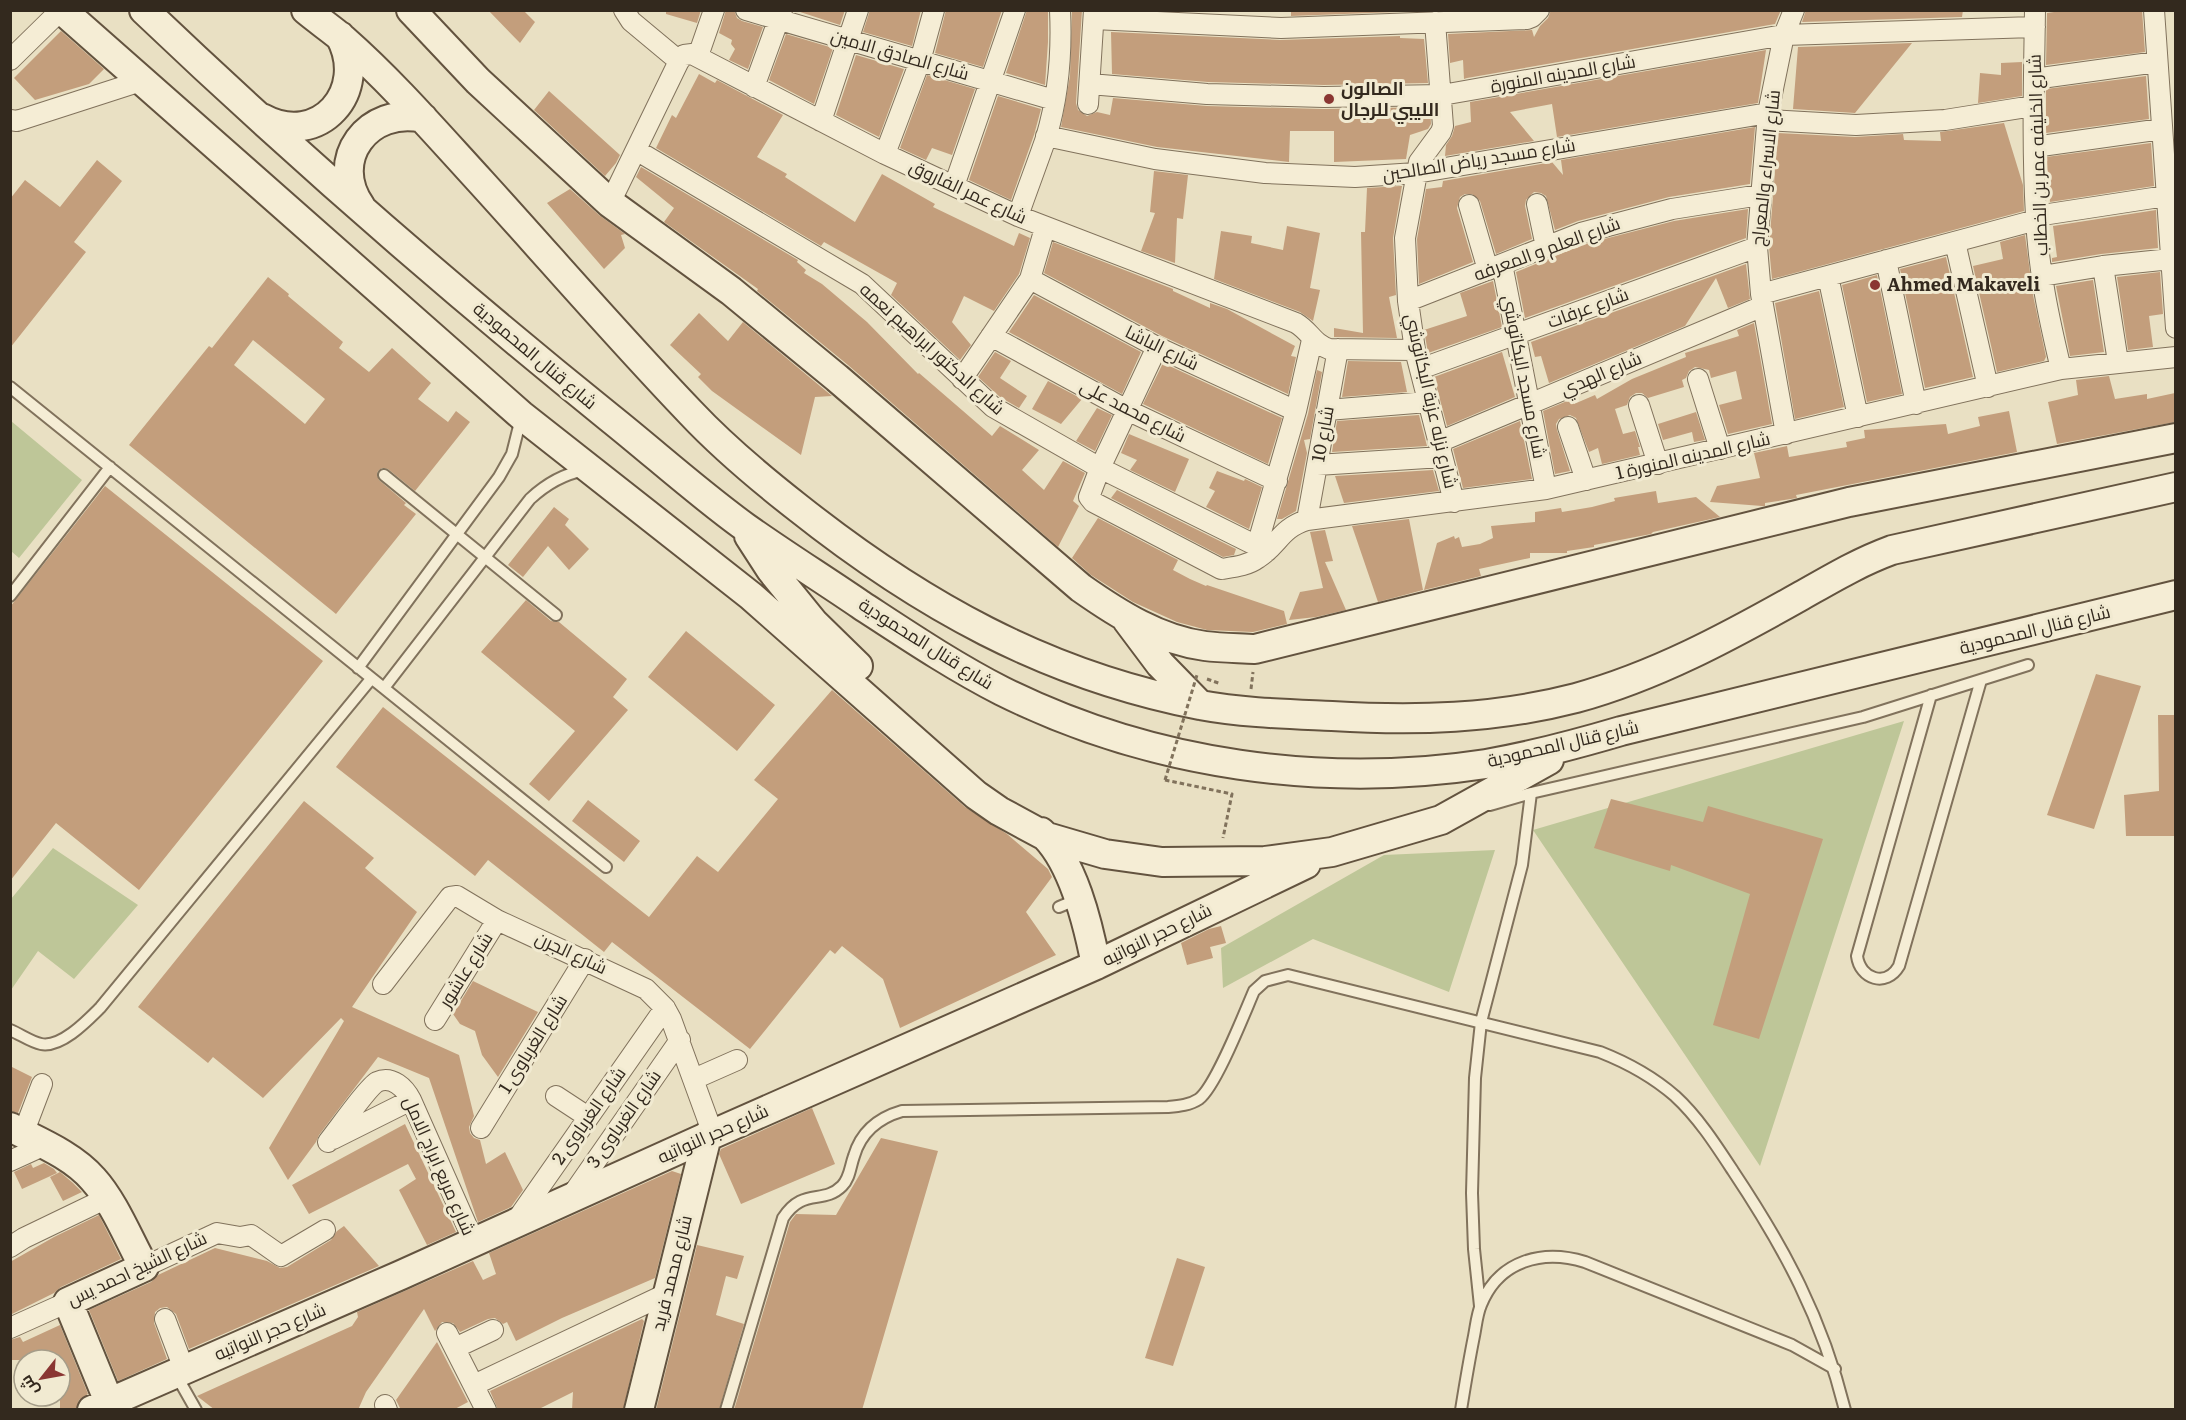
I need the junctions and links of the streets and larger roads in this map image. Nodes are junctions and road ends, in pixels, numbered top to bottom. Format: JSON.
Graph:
{"nodes":[{"id":1,"x":62,"y":10,"type":"edge"},
{"id":2,"x":144,"y":10,"type":"edge"},
{"id":3,"x":306,"y":10,"type":"edge"},
{"id":4,"x":411,"y":10,"type":"edge"},
{"id":5,"x":624,"y":10,"type":"edge"},
{"id":6,"x":714,"y":10,"type":"edge"},
{"id":7,"x":746,"y":10,"type":"edge"},
{"id":8,"x":858,"y":10,"type":"edge"},
{"id":9,"x":934,"y":10,"type":"edge"},
{"id":10,"x":1015,"y":10,"type":"edge"},
{"id":11,"x":1060,"y":10,"type":"edge"},
{"id":12,"x":1539,"y":10,"type":"edge"},
{"id":13,"x":1794,"y":10,"type":"edge"},
{"id":14,"x":2154,"y":10,"type":"edge"},
{"id":15,"x":781,"y":15,"type":"edge"},
{"id":16,"x":1094,"y":15,"type":"edge"},
{"id":17,"x":1133,"y":16,"type":"edge"},
{"id":18,"x":1486,"y":16,"type":"edge"},
{"id":19,"x":1410,"y":17,"type":"edge"},
{"id":20,"x":1217,"y":18,"type":"edge"},
{"id":21,"x":1344,"y":18,"type":"edge"},
{"id":22,"x":1281,"y":19,"type":"edge"},
{"id":23,"x":2035,"y":19,"type":"edge"},
{"id":24,"x":1435,"y":22,"type":"junction"},
{"id":25,"x":1784,"y":35,"type":"junction"},
{"id":26,"x":339,"y":36,"type":"junction"},
{"id":27,"x":850,"y":41,"type":"junction"},
{"id":28,"x":698,"y":56,"type":"junction"},
{"id":29,"x":10,"y":60,"type":"edge"},
{"id":30,"x":679,"y":61,"type":"junction"},
{"id":31,"x":920,"y":61,"type":"junction"},
{"id":32,"x":2157,"y":62,"type":"junction"},
{"id":33,"x":2034,"y":79,"type":"junction"},
{"id":34,"x":141,"y":81,"type":"junction"},
{"id":35,"x":991,"y":82,"type":"junction"},
{"id":36,"x":754,"y":87,"type":"junction"},
{"id":37,"x":1442,"y":95,"type":"junction"},
{"id":38,"x":1054,"y":100,"type":"junction"},
{"id":39,"x":2033,"y":106,"type":"junction"},
{"id":40,"x":1768,"y":116,"type":"junction"},
{"id":41,"x":260,"y":117,"type":"junction"},
{"id":42,"x":423,"y":118,"type":"junction"},
{"id":43,"x":14,"y":120,"type":"edge"},
{"id":44,"x":821,"y":121,"type":"junction"},
{"id":45,"x":2162,"y":129,"type":"junction"},
{"id":46,"x":1046,"y":136,"type":"junction"},
{"id":47,"x":2034,"y":147,"type":"junction"},
{"id":48,"x":636,"y":150,"type":"junction"},
{"id":49,"x":885,"y":153,"type":"junction"},
{"id":50,"x":1416,"y":173,"type":"junction"},
{"id":51,"x":954,"y":186,"type":"junction"},
{"id":52,"x":1760,"y":195,"type":"junction"},
{"id":53,"x":2166,"y":196,"type":"junction"},
{"id":54,"x":610,"y":203,"type":"junction"},
{"id":55,"x":1537,"y":204,"type":"dead end"},
{"id":56,"x":1469,"y":205,"type":"dead end"},
{"id":57,"x":363,"y":210,"type":"junction"},
{"id":58,"x":1018,"y":216,"type":"junction"},
{"id":59,"x":2036,"y":218,"type":"junction"},
{"id":60,"x":1046,"y":228,"type":"junction"},
{"id":61,"x":1955,"y":242,"type":"junction"},
{"id":62,"x":1546,"y":247,"type":"junction"},
{"id":63,"x":1757,"y":247,"type":"junction"},
{"id":64,"x":2171,"y":259,"type":"junction"},
{"id":65,"x":1886,"y":260,"type":"junction"},
{"id":66,"x":2103,"y":266,"type":"junction"},
{"id":67,"x":1495,"y":267,"type":"junction"},
{"id":68,"x":1827,"y":276,"type":"junction"},
{"id":69,"x":2042,"y":276,"type":"junction"},
{"id":70,"x":1030,"y":279,"type":"junction"},
{"id":71,"x":1762,"y":300,"type":"junction"},
{"id":72,"x":1408,"y":301,"type":"junction"},
{"id":73,"x":2175,"y":328,"type":"edge"},
{"id":74,"x":1516,"y":334,"type":"junction"},
{"id":75,"x":992,"y":336,"type":"junction"},
{"id":76,"x":1312,"y":340,"type":"junction"},
{"id":77,"x":1157,"y":347,"type":"junction"},
{"id":78,"x":1338,"y":349,"type":"junction"},
{"id":79,"x":1415,"y":350,"type":"junction"},
{"id":80,"x":2175,"y":357,"type":"edge"},
{"id":81,"x":2118,"y":362,"type":"junction"},
{"id":82,"x":1420,"y":369,"type":"junction"},
{"id":83,"x":2061,"y":369,"type":"junction"},
{"id":84,"x":962,"y":379,"type":"junction"},
{"id":85,"x":1698,"y":379,"type":"dead end"},
{"id":86,"x":1988,"y":387,"type":"junction"},
{"id":87,"x":1428,"y":402,"type":"junction"},
{"id":88,"x":1529,"y":404,"type":"junction"},
{"id":89,"x":1916,"y":404,"type":"junction"},
{"id":90,"x":1639,"y":405,"type":"dead end"},
{"id":91,"x":1128,"y":410,"type":"junction"},
{"id":92,"x":1327,"y":410,"type":"junction"},
{"id":93,"x":1296,"y":411,"type":"junction"},
{"id":94,"x":1858,"y":417,"type":"junction"},
{"id":95,"x":1568,"y":428,"type":"dead end"},
{"id":96,"x":1786,"y":434,"type":"junction"},
{"id":97,"x":2175,"y":438,"type":"edge"},
{"id":98,"x":1441,"y":449,"type":"junction"},
{"id":99,"x":1720,"y":449,"type":"junction"},
{"id":100,"x":1658,"y":464,"type":"junction"},
{"id":101,"x":1317,"y":465,"type":"junction"},
{"id":102,"x":1100,"y":468,"type":"junction"},
{"id":103,"x":1586,"y":480,"type":"junction"},
{"id":104,"x":1277,"y":481,"type":"junction"},
{"id":105,"x":2175,"y":487,"type":"edge"},
{"id":106,"x":1546,"y":489,"type":"junction"},
{"id":107,"x":1454,"y":502,"type":"junction"},
{"id":108,"x":1307,"y":520,"type":"junction"},
{"id":109,"x":744,"y":526,"type":"junction"},
{"id":110,"x":1262,"y":549,"type":"junction"},
{"id":111,"x":2175,"y":596,"type":"edge"},
{"id":112,"x":1125,"y":618,"type":"junction"},
{"id":113,"x":1200,"y":705,"type":"junction"},
{"id":114,"x":1577,"y":744,"type":"junction"},
{"id":115,"x":1047,"y":837,"type":"junction"},
{"id":116,"x":1332,"y":852,"type":"junction"},
{"id":117,"x":497,"y":920,"type":"junction"},
{"id":118,"x":585,"y":959,"type":"junction"},
{"id":119,"x":1096,"y":965,"type":"junction"},
{"id":120,"x":383,"y":984,"type":"dead end"},
{"id":121,"x":664,"y":1008,"type":"junction"},
{"id":122,"x":435,"y":1020,"type":"dead end"},
{"id":123,"x":680,"y":1040,"type":"junction"},
{"id":124,"x":737,"y":1060,"type":"dead end"},
{"id":125,"x":694,"y":1079,"type":"junction"},
{"id":126,"x":42,"y":1084,"type":"dead end"},
{"id":127,"x":556,"y":1096,"type":"dead end"},
{"id":128,"x":411,"y":1100,"type":"junction"},
{"id":129,"x":588,"y":1117,"type":"junction"},
{"id":130,"x":481,"y":1128,"type":"dead end"},
{"id":131,"x":26,"y":1135,"type":"edge"},
{"id":132,"x":710,"y":1135,"type":"junction"},
{"id":133,"x":10,"y":1161,"type":"edge"},
{"id":134,"x":107,"y":1198,"type":"junction"},
{"id":135,"x":569,"y":1199,"type":"junction"},
{"id":136,"x":515,"y":1224,"type":"junction"},
{"id":137,"x":325,"y":1230,"type":"dead end"},
{"id":138,"x":474,"y":1242,"type":"junction"},
{"id":139,"x":12,"y":1244,"type":"edge"},
{"id":140,"x":144,"y":1267,"type":"junction"},
{"id":141,"x":666,"y":1294,"type":"junction"},
{"id":142,"x":68,"y":1302,"type":"junction"},
{"id":143,"x":165,"y":1319,"type":"dead end"},
{"id":144,"x":10,"y":1328,"type":"edge"},
{"id":145,"x":493,"y":1330,"type":"dead end"},
{"id":146,"x":179,"y":1371,"type":"junction"},
{"id":147,"x":474,"y":1385,"type":"junction"},
{"id":148,"x":100,"y":1407,"type":"edge"},
{"id":149,"x":486,"y":1410,"type":"edge"},
{"id":150,"x":639,"y":1410,"type":"edge"}],
"edges":[{"from":1,"to":29,"type":"street"},
{"from":1,"to":34,"type":"main road","name":"شارع قنال المحمودية"},
{"from":2,"to":41,"type":"main road","name":"شارع قنال المحمودية"},
{"from":3,"to":26,"type":"main road","name":"شارع قنال المحمودية"},
{"from":4,"to":54,"type":"main road"},
{"from":5,"to":30,"type":"street"},
{"from":6,"to":28,"type":"street"},
{"from":7,"to":15,"type":"street","name":"شارع الصادق الامين"},
{"from":8,"to":27,"type":"street"},
{"from":9,"to":31,"type":"street"},
{"from":10,"to":35,"type":"street"},
{"from":11,"to":38,"type":"street"},
{"from":12,"to":18,"type":"street"},
{"from":13,"to":25,"type":"street","name":"شارع الاسراء والمعراج"},
{"from":14,"to":32,"type":"street"},
{"from":15,"to":27,"type":"street","name":"شارع الصادق الامين"},
{"from":15,"to":36,"type":"street"},
{"from":16,"to":17,"type":"street"},
{"from":16,"to":37,"type":"street","name":"شارع المدينه المنورة"},
{"from":17,"to":20,"type":"street"},
{"from":18,"to":24,"type":"street"},
{"from":19,"to":21,"type":"street"},
{"from":19,"to":24,"type":"street"},
{"from":20,"to":22,"type":"street"},
{"from":21,"to":22,"type":"street"},
{"from":23,"to":25,"type":"street","name":"شارع المدينه المنورة"},
{"from":23,"to":33,"type":"street","name":"شارع الخليفه عمر بن الخطاب"},
{"from":24,"to":37,"type":"street","name":"شارع نزله عزبة البكاتوشي"},
{"from":25,"to":37,"type":"street","name":"شارع المدينه المنورة"},
{"from":25,"to":40,"type":"street","name":"شارع الاسراء والمعراج"},
{"from":26,"to":41,"type":"main road"},
{"from":26,"to":42,"type":"main road","name":"شارع قنال المحمودية"},
{"from":27,"to":31,"type":"street","name":"شارع الصادق الامين"},
{"from":27,"to":44,"type":"street"},
{"from":28,"to":30,"type":"street"},
{"from":28,"to":36,"type":"street","name":"شارع عمر الفاروق"},
{"from":30,"to":48,"type":"street"},
{"from":31,"to":35,"type":"street","name":"شارع الصادق الامين"},
{"from":31,"to":49,"type":"street"},
{"from":32,"to":33,"type":"street"},
{"from":32,"to":45,"type":"street"},
{"from":33,"to":39,"type":"street","name":"شارع الخليفه عمر بن الخطاب"},
{"from":34,"to":43,"type":"street"},
{"from":34,"to":115,"type":"main road","name":"شارع قنال المحمودية"},
{"from":35,"to":38,"type":"street","name":"شارع الصادق الامين"},
{"from":35,"to":51,"type":"street"},
{"from":36,"to":44,"type":"street","name":"شارع عمر الفاروق"},
{"from":37,"to":50,"type":"street","name":"شارع نزله عزبة البكاتوشي"},
{"from":38,"to":46,"type":"street"},
{"from":39,"to":40,"type":"street","name":"شارع مسجد رياض الصالحين"},
{"from":39,"to":47,"type":"street","name":"شارع الخليفه عمر بن الخطاب"},
{"from":40,"to":50,"type":"street","name":"شارع مسجد رياض الصالحين"},
{"from":40,"to":52,"type":"street","name":"شارع الاسراء والمعراج"},
{"from":41,"to":57,"type":"main road","name":"شارع قنال المحمودية"},
{"from":42,"to":57,"type":"main road"},
{"from":42,"to":113,"type":"main road","name":"شارع قنال المحمودية"},
{"from":44,"to":49,"type":"street","name":"شارع عمر الفاروق"},
{"from":45,"to":47,"type":"street"},
{"from":45,"to":53,"type":"street"},
{"from":46,"to":50,"type":"street","name":"شارع مسجد رياض الصالحين"},
{"from":46,"to":58,"type":"street"},
{"from":47,"to":59,"type":"street","name":"شارع الخليفه عمر بن الخطاب"},
{"from":48,"to":54,"type":"street"},
{"from":48,"to":84,"type":"street","name":"شارع الدكتور ابراهيم نعمه"},
{"from":49,"to":51,"type":"street","name":"شارع عمر الفاروق"},
{"from":50,"to":72,"type":"street","name":"شارع نزله عزبة البكاتوشي"},
{"from":51,"to":58,"type":"street","name":"شارع عمر الفاروق"},
{"from":52,"to":62,"type":"street","name":"شارع العلم و المعرفه"},
{"from":52,"to":63,"type":"street","name":"شارع الاسراء والمعراج"},
{"from":53,"to":59,"type":"street","name":"شارع الهدي"},
{"from":53,"to":64,"type":"street"},
{"from":54,"to":112,"type":"main road"},
{"from":55,"to":62,"type":"street"},
{"from":56,"to":67,"type":"street","name":"شارع مسجد البكاتوشي"},
{"from":57,"to":109,"type":"main road","name":"شارع قنال المحمودية"},
{"from":58,"to":60,"type":"street","name":"شارع عمر الفاروق"},
{"from":59,"to":61,"type":"street","name":"شارع الهدي"},
{"from":59,"to":69,"type":"street","name":"شارع الخليفه عمر بن الخطاب"},
{"from":60,"to":70,"type":"street"},
{"from":60,"to":76,"type":"street","name":"شارع عمر الفاروق"},
{"from":61,"to":65,"type":"street","name":"شارع الهدي"},
{"from":61,"to":86,"type":"street"},
{"from":62,"to":67,"type":"street","name":"شارع العلم و المعرفه"},
{"from":63,"to":71,"type":"street","name":"شارع الاسراء والمعراج"},
{"from":63,"to":74,"type":"street","name":"شارع عرفات"},
{"from":64,"to":66,"type":"street"},
{"from":64,"to":73,"type":"street"},
{"from":65,"to":68,"type":"street","name":"شارع الهدي"},
{"from":65,"to":89,"type":"street"},
{"from":66,"to":69,"type":"street"},
{"from":66,"to":81,"type":"street"},
{"from":67,"to":72,"type":"street","name":"شارع العلم و المعرفه"},
{"from":67,"to":74,"type":"street","name":"شارع مسجد البكاتوشي"},
{"from":68,"to":71,"type":"street","name":"شارع الهدي"},
{"from":68,"to":94,"type":"street"},
{"from":69,"to":83,"type":"street","name":"شارع الخليفه عمر بن الخطاب"},
{"from":70,"to":75,"type":"street"},
{"from":70,"to":77,"type":"street","name":"شارع الباشا"},
{"from":71,"to":88,"type":"street","name":"شارع الهدي"},
{"from":71,"to":96,"type":"street","name":"شارع الاسراء والمعراج"},
{"from":72,"to":79,"type":"street","name":"شارع نزله عزبة البكاتوشي"},
{"from":74,"to":82,"type":"street","name":"شارع عرفات"},
{"from":74,"to":88,"type":"street","name":"شارع مسجد البكاتوشي"},
{"from":75,"to":84,"type":"street"},
{"from":75,"to":91,"type":"street","name":"شارع محمد على"},
{"from":76,"to":78,"type":"street","name":"شارع عمر الفاروق"},
{"from":76,"to":93,"type":"street"},
{"from":77,"to":91,"type":"street"},
{"from":77,"to":93,"type":"street","name":"شارع الباشا"},
{"from":78,"to":79,"type":"street","name":"شارع عمر الفاروق"},
{"from":78,"to":92,"type":"street","name":"شارع 10"},
{"from":79,"to":82,"type":"street","name":"شارع نزله عزبة البكاتوشي"},
{"from":80,"to":81,"type":"street","name":"شارع المدينه المنورة 1"},
{"from":81,"to":83,"type":"street","name":"شارع المدينه المنورة 1"},
{"from":82,"to":87,"type":"street","name":"شارع نزله عزبة البكاتوشي"},
{"from":83,"to":86,"type":"street","name":"شارع المدينه المنورة 1"},
{"from":84,"to":102,"type":"street","name":"شارع الدكتور ابراهيم نعمه"},
{"from":85,"to":99,"type":"street"},
{"from":86,"to":89,"type":"street","name":"شارع المدينه المنورة 1"},
{"from":87,"to":92,"type":"street"},
{"from":87,"to":98,"type":"street","name":"شارع نزله عزبة البكاتوشي"},
{"from":88,"to":98,"type":"street","name":"شارع الهدي"},
{"from":88,"to":106,"type":"street","name":"شارع مسجد البكاتوشي"},
{"from":89,"to":94,"type":"street","name":"شارع المدينه المنورة 1"},
{"from":90,"to":100,"type":"street"},
{"from":91,"to":102,"type":"street"},
{"from":91,"to":104,"type":"street","name":"شارع محمد على"},
{"from":92,"to":101,"type":"street","name":"شارع 10"},
{"from":93,"to":104,"type":"street"},
{"from":94,"to":96,"type":"street","name":"شارع المدينه المنورة 1"},
{"from":95,"to":103,"type":"street"},
{"from":96,"to":99,"type":"street","name":"شارع المدينه المنورة 1"},
{"from":97,"to":112,"type":"main road"},
{"from":98,"to":101,"type":"street","name":"شارع الهدي"},
{"from":98,"to":107,"type":"street","name":"شارع نزله عزبة البكاتوشي"},
{"from":99,"to":100,"type":"street","name":"شارع المدينه المنورة 1"},
{"from":100,"to":103,"type":"street","name":"شارع المدينه المنورة 1"},
{"from":101,"to":108,"type":"street","name":"شارع 10"},
{"from":102,"to":110,"type":"street","name":"شارع الدكتور ابراهيم نعمه"},
{"from":102,"to":110,"type":"street","name":"شارع المدينه المنورة 1"},
{"from":103,"to":106,"type":"street","name":"شارع المدينه المنورة 1"},
{"from":104,"to":110,"type":"street"},
{"from":105,"to":113,"type":"main road","name":"شارع قنال المحمودية"},
{"from":106,"to":107,"type":"street","name":"شارع المدينه المنورة 1"},
{"from":107,"to":108,"type":"street","name":"شارع المدينه المنورة 1"},
{"from":108,"to":110,"type":"street","name":"شارع المدينه المنورة 1"},
{"from":109,"to":114,"type":"main road","name":"شارع قنال المحمودية"},
{"from":109,"to":115,"type":"main road"},
{"from":111,"to":114,"type":"main road","name":"شارع قنال المحمودية"},
{"from":112,"to":113,"type":"main road"},
{"from":114,"to":116,"type":"main road","name":"شارع قنال المحمودية"},
{"from":115,"to":116,"type":"main road","name":"شارع قنال المحمودية"},
{"from":115,"to":119,"type":"main road"},
{"from":116,"to":119,"type":"main road","name":"شارع حجر النواتيه"},
{"from":117,"to":118,"type":"street","name":"شارع الجرن"},
{"from":117,"to":120,"type":"street","name":"شارع الجرن"},
{"from":117,"to":122,"type":"street","name":"شارع عاشور"},
{"from":118,"to":121,"type":"street","name":"شارع الجرن"},
{"from":118,"to":130,"type":"street","name":"شارع الغرباوى 1"},
{"from":119,"to":132,"type":"main road","name":"شارع حجر النواتيه"},
{"from":121,"to":123,"type":"street","name":"شارع الجرن"},
{"from":121,"to":129,"type":"street","name":"شارع الغرباوى 2"},
{"from":123,"to":125,"type":"street","name":"شارع الجرن"},
{"from":123,"to":135,"type":"street","name":"شارع الغرباوى 3"},
{"from":124,"to":125,"type":"street"},
{"from":125,"to":132,"type":"street","name":"شارع الجرن"},
{"from":126,"to":131,"type":"street"},
{"from":127,"to":129,"type":"street"},
{"from":128,"to":128,"type":"street","name":"شارع مربع ابراج الامل"},
{"from":128,"to":138,"type":"street","name":"شارع مربع ابراج الامل"},
{"from":129,"to":136,"type":"street","name":"شارع الغرباوى 2"},
{"from":131,"to":133,"type":"street"},
{"from":131,"to":134,"type":"main road"},
{"from":132,"to":135,"type":"main road","name":"شارع حجر النواتيه"},
{"from":132,"to":141,"type":"main road","name":"شارع محمد فريد"},
{"from":134,"to":139,"type":"street"},
{"from":134,"to":140,"type":"main road"},
{"from":135,"to":136,"type":"main road","name":"شارع حجر النواتيه"},
{"from":136,"to":138,"type":"main road","name":"شارع حجر النواتيه"},
{"from":137,"to":140,"type":"street","name":"شارع الشيخ احمد يس"},
{"from":138,"to":146,"type":"main road","name":"شارع حجر النواتيه"},
{"from":140,"to":142,"type":"main road","name":"شارع الشيخ احمد يس"},
{"from":141,"to":147,"type":"street"},
{"from":141,"to":150,"type":"main road","name":"شارع محمد فريد"},
{"from":142,"to":144,"type":"street","name":"شارع الشيخ احمد يس"},
{"from":142,"to":148,"type":"main road"},
{"from":143,"to":146,"type":"street"},
{"from":145,"to":147,"type":"street"},
{"from":146,"to":148,"type":"main road","name":"شارع حجر النواتيه"},
{"from":147,"to":149,"type":"street"}]}
